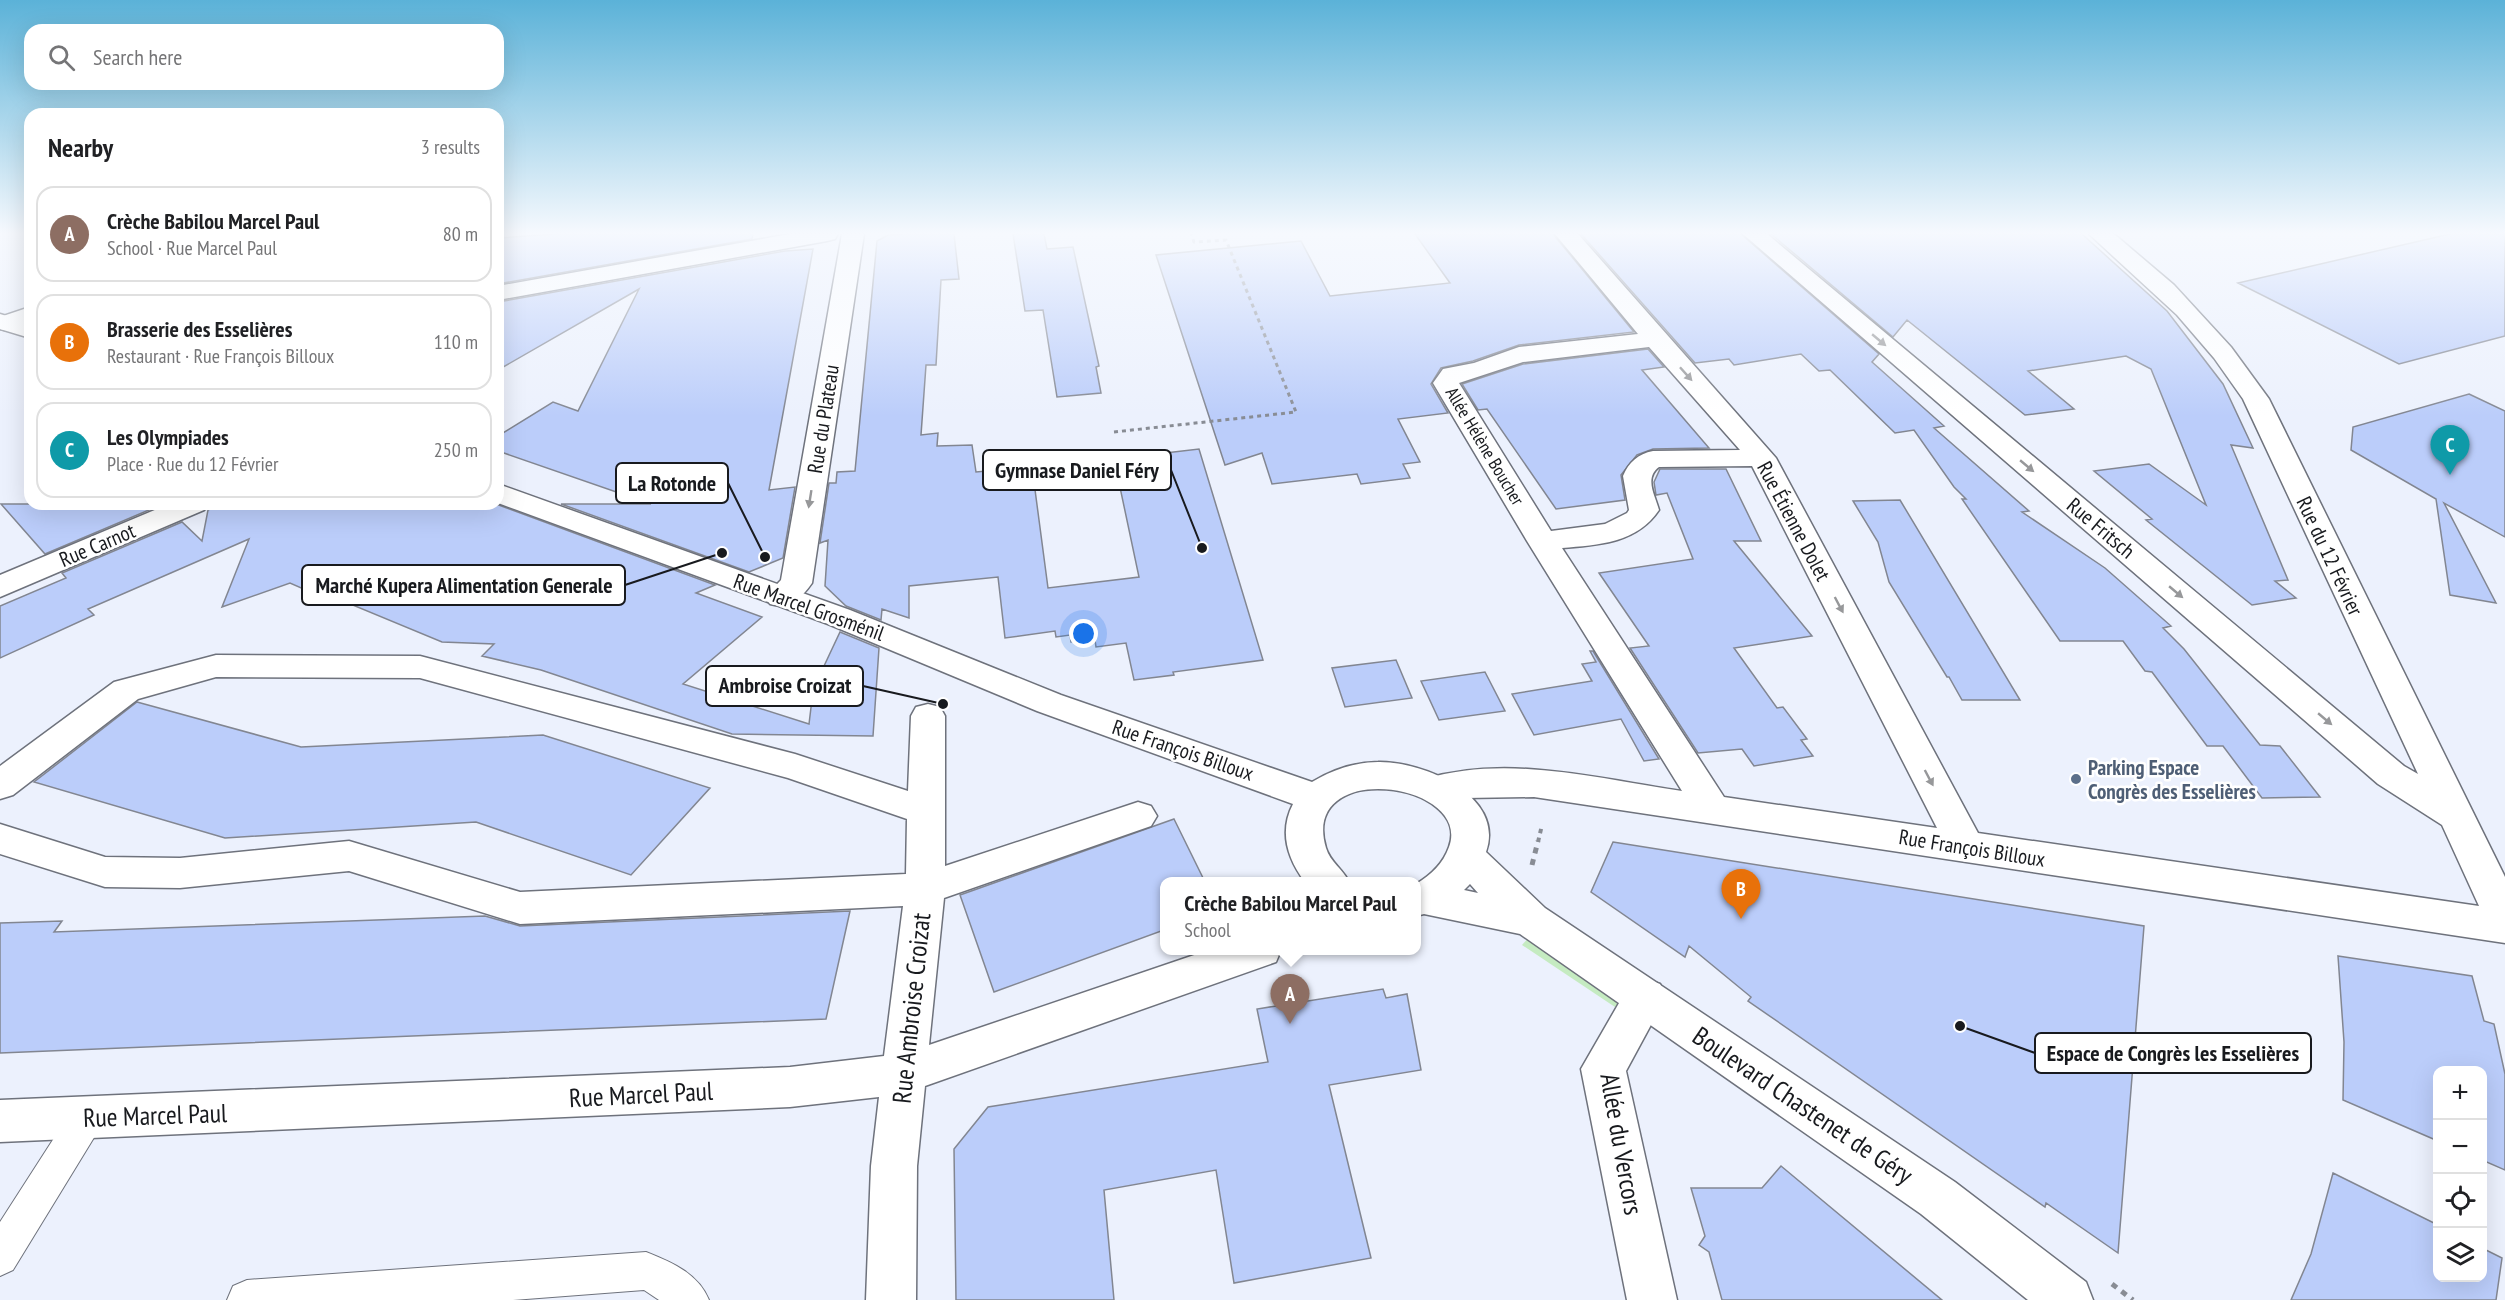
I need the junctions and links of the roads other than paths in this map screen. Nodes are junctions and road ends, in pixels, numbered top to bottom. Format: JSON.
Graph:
{"nodes":[{"id":1,"x":843,"y":295,"type":"edge"},
{"id":2,"x":1617,"y":295,"type":"edge"},
{"id":3,"x":1825,"y":295,"type":"edge"},
{"id":4,"x":2170,"y":295,"type":"edge"},
{"id":5,"x":24,"y":316,"type":"edge"},
{"id":6,"x":2,"y":322,"type":"edge"},
{"id":7,"x":24,"y":325,"type":"edge"},
{"id":8,"x":24,"y":329,"type":"edge"},
{"id":9,"x":1655,"y":339,"type":"junction"},
{"id":10,"x":1762,"y":458,"type":"junction"},
{"id":11,"x":504,"y":495,"type":"edge"},
{"id":12,"x":180,"y":510,"type":"edge"},
{"id":13,"x":1542,"y":542,"type":"junction"},
{"id":14,"x":0,"y":587,"type":"edge"},
{"id":15,"x":781,"y":597,"type":"junction"},
{"id":16,"x":1049,"y":703,"type":"joint"},
{"id":17,"x":928,"y":716,"type":"dead end"},
{"id":18,"x":0,"y":785,"type":"edge"},
{"id":19,"x":1438,"y":789,"type":"junction"},
{"id":20,"x":1317,"y":798,"type":"junction"},
{"id":21,"x":1712,"y":808,"type":"junction"},
{"id":22,"x":927,"y":811,"type":"junction"},
{"id":23,"x":2454,"y":814,"type":"junction"},
{"id":24,"x":1138,"y":816,"type":"dead end"},
{"id":25,"x":0,"y":839,"type":"edge"},
{"id":26,"x":1966,"y":847,"type":"junction"},
{"id":27,"x":1467,"y":857,"type":"junction"},
{"id":28,"x":1325,"y":877,"type":"edge"},
{"id":29,"x":925,"y":889,"type":"junction"},
{"id":30,"x":1421,"y":898,"type":"edge"},
{"id":31,"x":1421,"y":899,"type":"edge"},
{"id":32,"x":2505,"y":918,"type":"edge"},
{"id":33,"x":1531,"y":920,"type":"junction"},
{"id":34,"x":2505,"y":927,"type":"edge"},
{"id":35,"x":1249,"y":955,"type":"edge"},
{"id":36,"x":1645,"y":997,"type":"junction"},
{"id":37,"x":903,"y":1074,"type":"junction"},
{"id":38,"x":86,"y":1119,"type":"junction"},
{"id":39,"x":0,"y":1121,"type":"edge"},
{"id":40,"x":0,"y":1257,"type":"edge"},
{"id":41,"x":247,"y":1300,"type":"edge"},
{"id":42,"x":688,"y":1300,"type":"edge"},
{"id":43,"x":891,"y":1300,"type":"edge"},
{"id":44,"x":1652,"y":1300,"type":"edge"},
{"id":45,"x":2068,"y":1300,"type":"edge"}],
"edges":[{"from":1,"to":15,"type":"street","name":"Rue du Plateau","one_way":true},
{"from":2,"to":9,"type":"street","name":"Rue Étienne Dolet"},
{"from":3,"to":23,"type":"street","name":"Rue Fritsch","one_way":true},
{"from":4,"to":23,"type":"street","name":"Rue du 12 Février"},
{"from":5,"to":6,"type":"street"},
{"from":6,"to":7,"type":"street"},
{"from":6,"to":8,"type":"street"},
{"from":9,"to":10,"type":"street","name":"Rue Étienne Dolet","one_way":true},
{"from":9,"to":13,"type":"street","name":"Allée Hélène Boucher"},
{"from":10,"to":13,"type":"street"},
{"from":10,"to":26,"type":"street","name":"Rue Étienne Dolet","one_way":true},
{"from":11,"to":15,"type":"street","name":"Rue Marcel Grosménil"},
{"from":12,"to":14,"type":"street","name":"Rue Carnot"},
{"from":13,"to":21,"type":"street","name":"Allée Hélène Boucher"},
{"from":15,"to":16,"type":"street","name":"Rue Marcel Grosménil"},
{"from":16,"to":20,"type":"street","name":"Rue François Billoux"},
{"from":17,"to":22,"type":"street","name":"Rue Ambroise Croizat"},
{"from":18,"to":22,"type":"street"},
{"from":19,"to":20,"type":"street"},
{"from":19,"to":21,"type":"street","name":"Rue François Billoux"},
{"from":19,"to":27,"type":"street"},
{"from":20,"to":28,"type":"street"},
{"from":21,"to":26,"type":"street","name":"Rue François Billoux"},
{"from":22,"to":29,"type":"street","name":"Rue Ambroise Croizat"},
{"from":23,"to":32,"type":"street","name":"Rue du 12 Février"},
{"from":24,"to":29,"type":"street"},
{"from":25,"to":29,"type":"street"},
{"from":26,"to":34,"type":"street","name":"Rue François Billoux"},
{"from":27,"to":30,"type":"street"},
{"from":27,"to":33,"type":"street","name":"Boulevard Chastenet de Géry"},
{"from":29,"to":37,"type":"street","name":"Rue Ambroise Croizat"},
{"from":31,"to":33,"type":"street","name":"Boulevard Chastenet de Géry"},
{"from":33,"to":36,"type":"street","name":"Boulevard Chastenet de Géry"},
{"from":35,"to":37,"type":"street","name":"Rue Marcel Paul"},
{"from":36,"to":44,"type":"street","name":"Allée du Vercors"},
{"from":36,"to":45,"type":"street","name":"Boulevard Chastenet de Géry"},
{"from":37,"to":38,"type":"street","name":"Rue Marcel Paul"},
{"from":37,"to":43,"type":"street","name":"Rue Ambroise Croizat"},
{"from":38,"to":39,"type":"street","name":"Rue Marcel Paul"},
{"from":38,"to":40,"type":"lane"},
{"from":41,"to":42,"type":"lane"}]}
